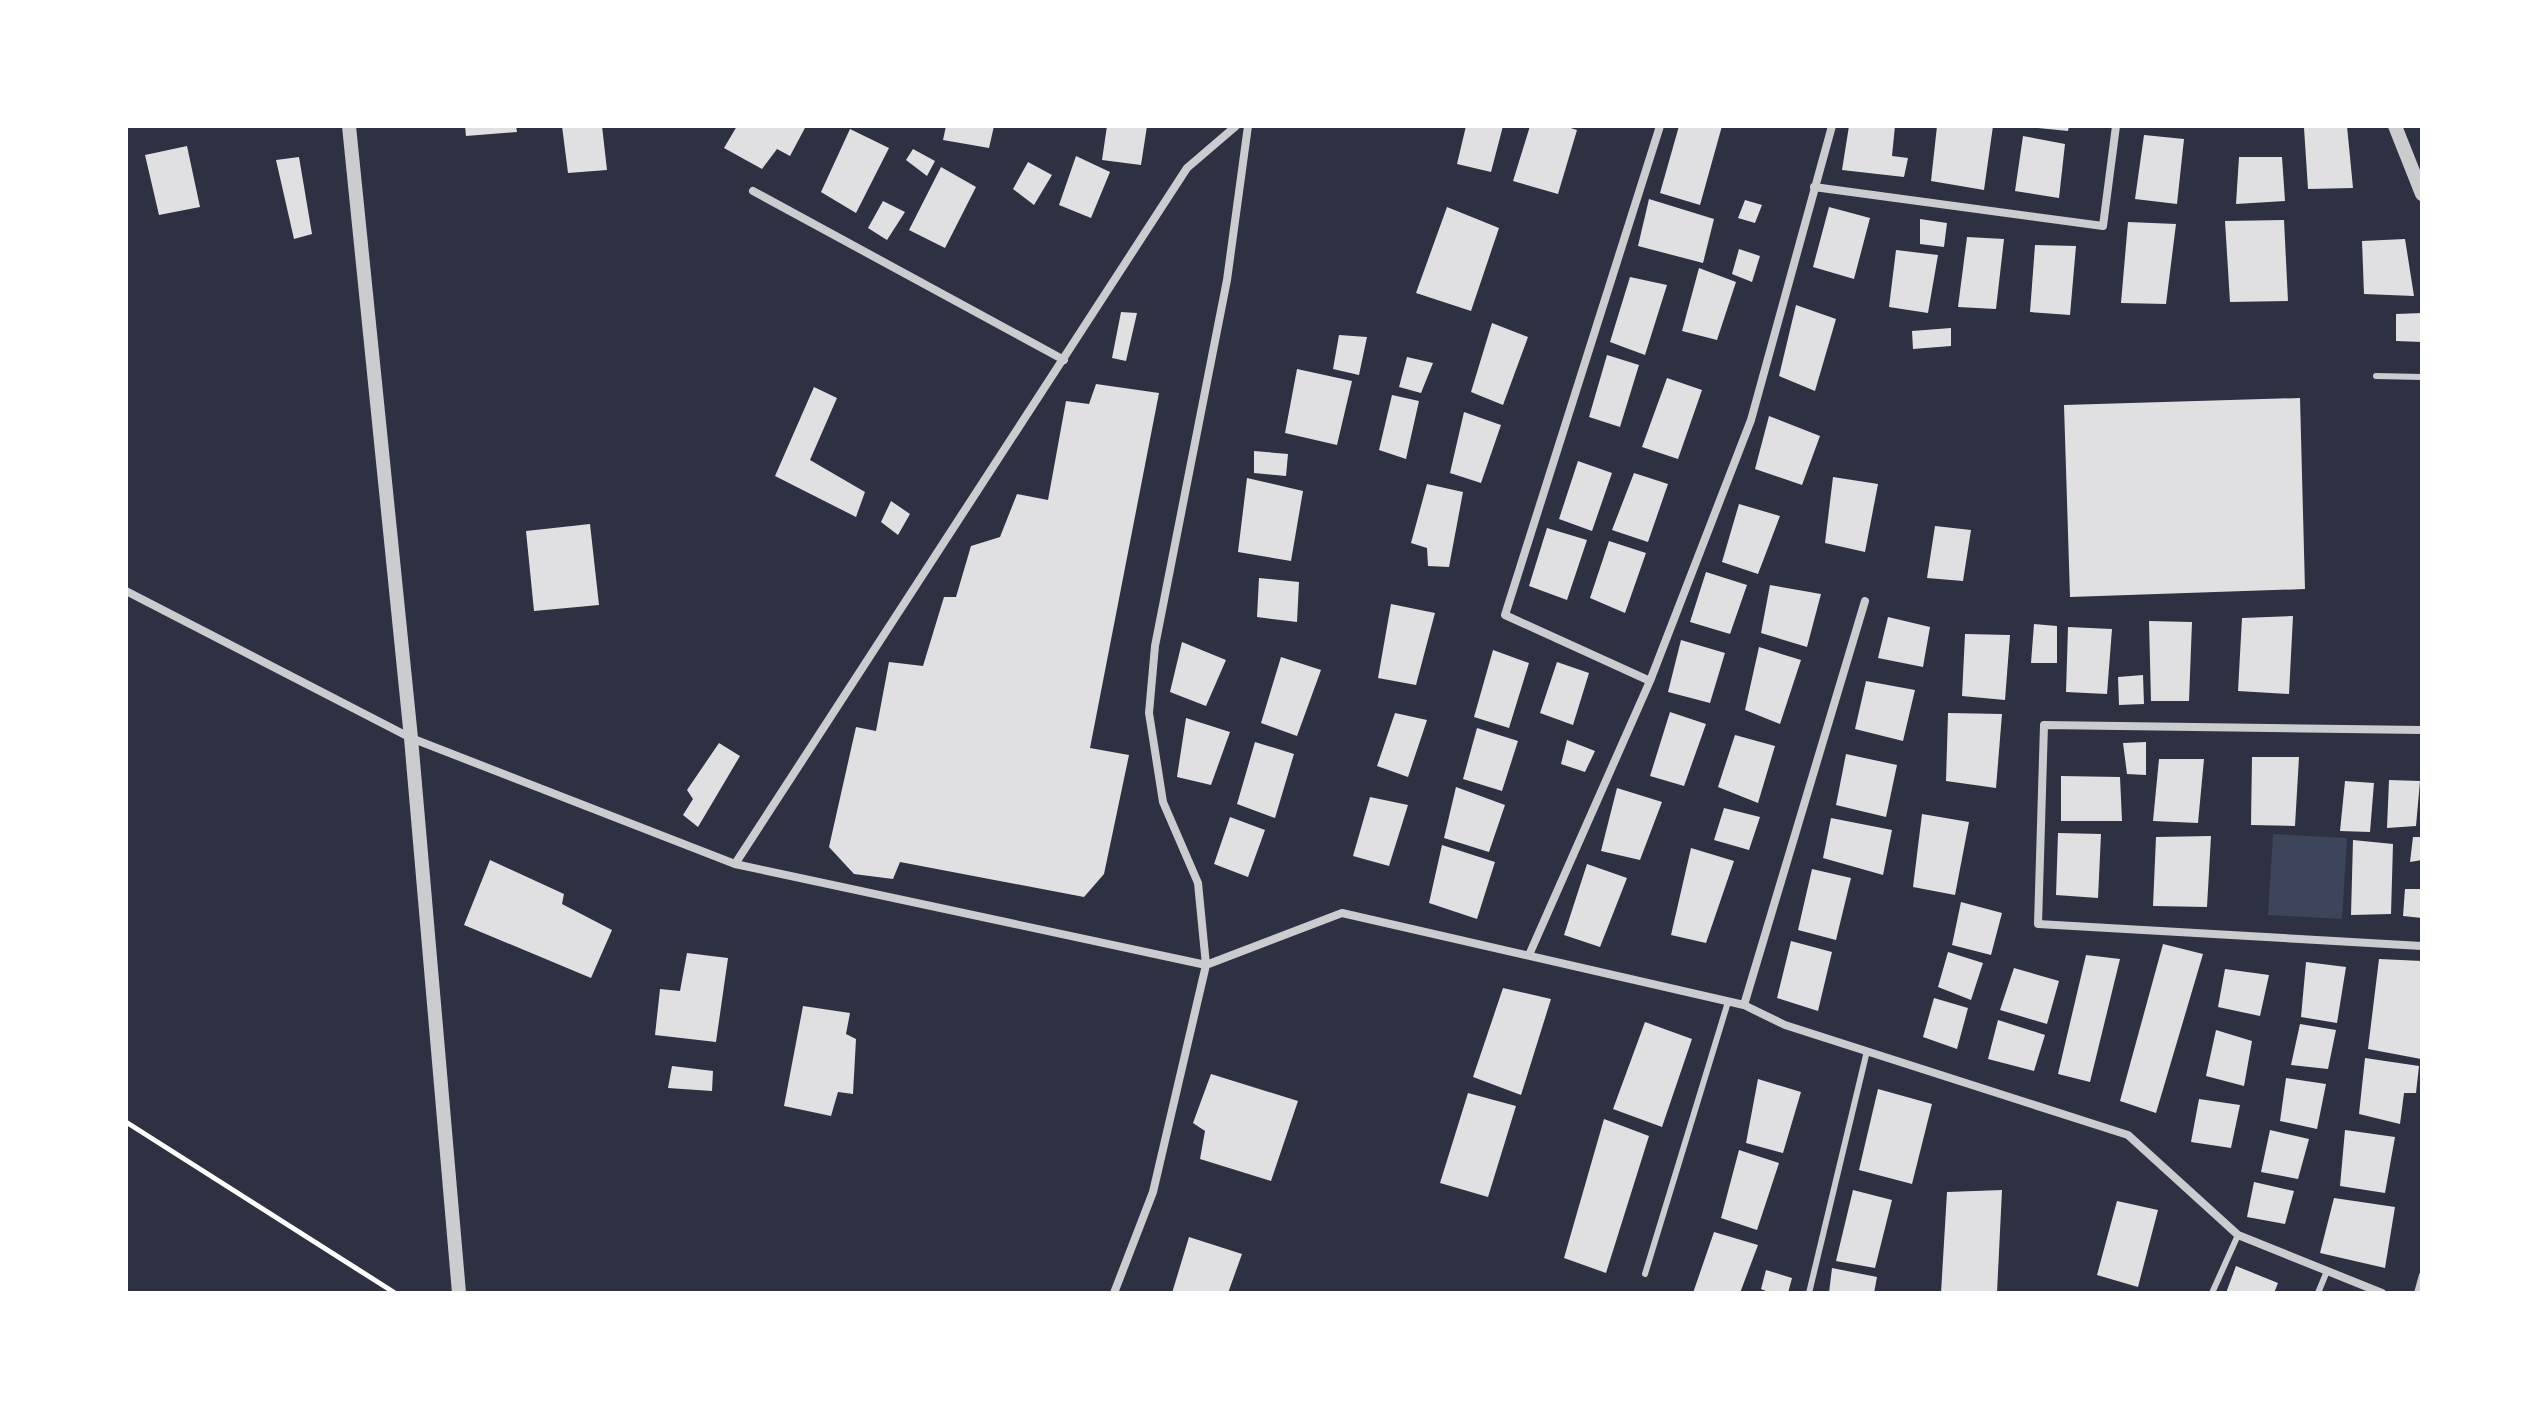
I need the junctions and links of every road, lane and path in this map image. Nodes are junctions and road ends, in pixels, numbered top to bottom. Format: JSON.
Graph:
{"nodes":[{"id":1,"x":349,"y":126,"type":"edge"},
{"id":2,"x":1236,"y":126,"type":"edge"},
{"id":3,"x":1248,"y":126,"type":"edge"},
{"id":4,"x":1660,"y":126,"type":"edge"},
{"id":5,"x":1832,"y":126,"type":"edge"},
{"id":6,"x":2116,"y":126,"type":"edge"},
{"id":7,"x":2395,"y":126,"type":"edge"},
{"id":8,"x":1814,"y":187,"type":"junction"},
{"id":9,"x":753,"y":191,"type":"dead end"},
{"id":10,"x":2422,"y":194,"type":"edge"},
{"id":11,"x":1064,"y":360,"type":"junction"},
{"id":12,"x":2376,"y":376,"type":"dead end"},
{"id":13,"x":2422,"y":377,"type":"edge"},
{"id":14,"x":126,"y":591,"type":"edge"},
{"id":15,"x":1865,"y":601,"type":"dead end"},
{"id":16,"x":1650,"y":681,"type":"junction"},
{"id":17,"x":2422,"y":730,"type":"edge"},
{"id":18,"x":411,"y":738,"type":"junction"},
{"id":19,"x":735,"y":864,"type":"junction"},
{"id":20,"x":2422,"y":946,"type":"edge"},
{"id":21,"x":1529,"y":955,"type":"junction"},
{"id":22,"x":1206,"y":965,"type":"junction"},
{"id":23,"x":1728,"y":1002,"type":"junction"},
{"id":24,"x":1744,"y":1005,"type":"junction"},
{"id":25,"x":1867,"y":1051,"type":"junction"},
{"id":26,"x":126,"y":1122,"type":"edge"},
{"id":27,"x":2238,"y":1235,"type":"junction"},
{"id":28,"x":2327,"y":1271,"type":"junction"},
{"id":29,"x":1645,"y":1274,"type":"dead end"},
{"id":30,"x":2422,"y":1275,"type":"edge"},
{"id":31,"x":395,"y":1293,"type":"edge"},
{"id":32,"x":459,"y":1293,"type":"edge"},
{"id":33,"x":1114,"y":1293,"type":"edge"},
{"id":34,"x":1809,"y":1293,"type":"edge"},
{"id":35,"x":2212,"y":1293,"type":"edge"},
{"id":36,"x":2318,"y":1293,"type":"edge"},
{"id":37,"x":2382,"y":1293,"type":"edge"},
{"id":38,"x":2417,"y":1293,"type":"edge"}],
"edges":[{"from":1,"to":18,"type":"street"},
{"from":2,"to":11,"type":"street"},
{"from":3,"to":22,"type":"street"},
{"from":4,"to":16,"type":"street"},
{"from":5,"to":8,"type":"street"},
{"from":6,"to":8,"type":"street"},
{"from":7,"to":10,"type":"street"},
{"from":8,"to":16,"type":"street"},
{"from":9,"to":11,"type":"street"},
{"from":11,"to":19,"type":"street"},
{"from":12,"to":13,"type":"lane"},
{"from":14,"to":18,"type":"street"},
{"from":15,"to":24,"type":"street"},
{"from":16,"to":21,"type":"street"},
{"from":17,"to":20,"type":"street"},
{"from":18,"to":19,"type":"street"},
{"from":18,"to":32,"type":"street"},
{"from":19,"to":22,"type":"street"},
{"from":21,"to":22,"type":"street"},
{"from":21,"to":23,"type":"street"},
{"from":22,"to":33,"type":"street"},
{"from":23,"to":24,"type":"street"},
{"from":23,"to":29,"type":"lane"},
{"from":24,"to":25,"type":"street"},
{"from":25,"to":27,"type":"street"},
{"from":25,"to":34,"type":"lane"},
{"from":26,"to":31,"type":"path"},
{"from":27,"to":28,"type":"street"},
{"from":27,"to":35,"type":"lane"},
{"from":28,"to":36,"type":"lane"},
{"from":28,"to":37,"type":"street"},
{"from":30,"to":38,"type":"lane"}]}
